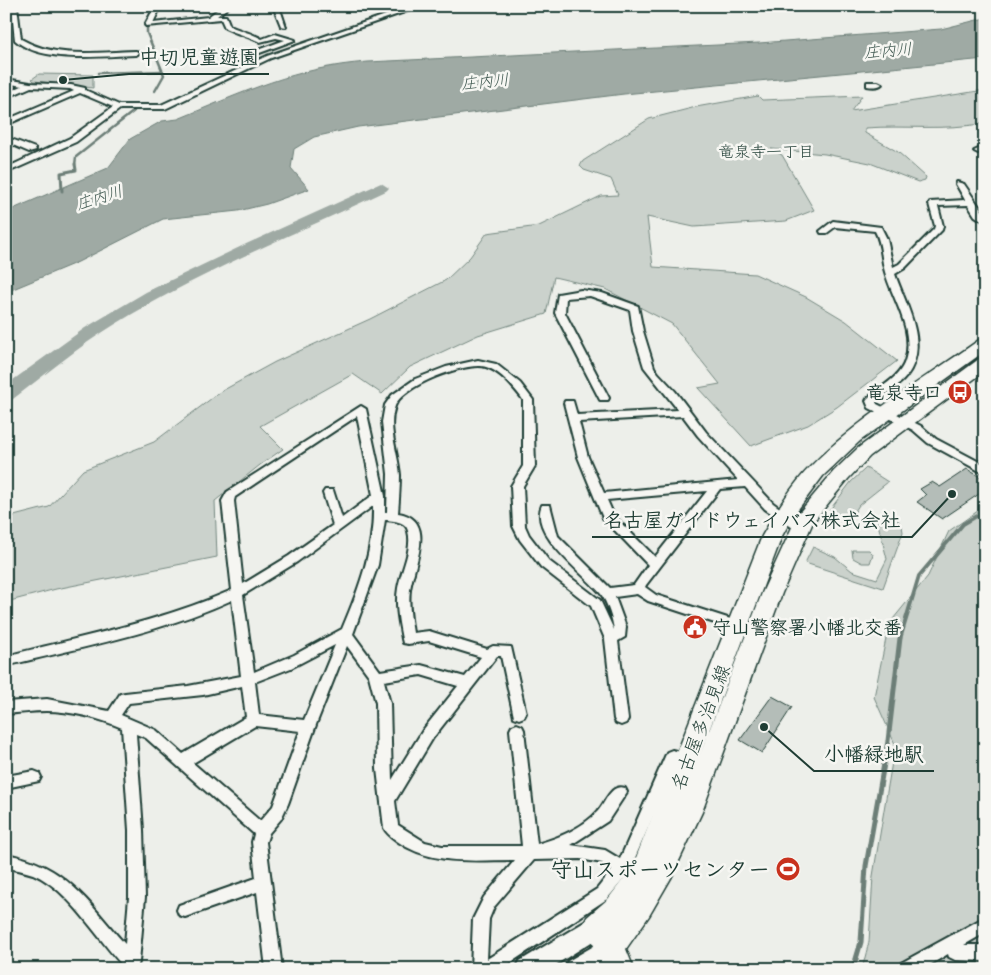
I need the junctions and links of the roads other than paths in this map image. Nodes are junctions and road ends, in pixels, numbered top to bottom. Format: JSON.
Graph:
{"nodes":[{"id":1,"x":14,"y":6,"type":"edge"},
{"id":2,"x":158,"y":6,"type":"edge"},
{"id":3,"x":227,"y":6,"type":"edge"},
{"id":4,"x":276,"y":6,"type":"edge"},
{"id":5,"x":420,"y":6,"type":"edge"},
{"id":6,"x":210,"y":18,"type":"junction"},
{"id":7,"x":284,"y":26,"type":"dead end"},
{"id":8,"x":136,"y":53,"type":"dead end"},
{"id":9,"x":238,"y":59,"type":"dead end"},
{"id":10,"x":6,"y":81,"type":"edge"},
{"id":11,"x":30,"y":85,"type":"junction"},
{"id":12,"x":82,"y":90,"type":"junction"},
{"id":13,"x":6,"y":96,"type":"edge"},
{"id":14,"x":118,"y":107,"type":"junction"},
{"id":15,"x":6,"y":123,"type":"edge"},
{"id":16,"x":6,"y":139,"type":"edge"},
{"id":17,"x":32,"y":150,"type":"dead end"},
{"id":18,"x":6,"y":171,"type":"edge"},
{"id":19,"x":960,"y":184,"type":"dead end"},
{"id":20,"x":970,"y":202,"type":"junction"},
{"id":21,"x":985,"y":220,"type":"edge"},
{"id":22,"x":824,"y":231,"type":"dead end"},
{"id":23,"x":890,"y":273,"type":"junction"},
{"id":24,"x":985,"y":343,"type":"edge"},
{"id":25,"x":985,"y":362,"type":"edge"},
{"id":26,"x":604,"y":398,"type":"dead end"},
{"id":27,"x":569,"y":403,"type":"dead end"},
{"id":28,"x":686,"y":412,"type":"junction"},
{"id":29,"x":886,"y":414,"type":"junction"},
{"id":30,"x":574,"y":419,"type":"junction"},
{"id":31,"x":903,"y":423,"type":"junction"},
{"id":32,"x":985,"y":470,"type":"edge"},
{"id":33,"x":748,"y":483,"type":"junction"},
{"id":34,"x":717,"y":486,"type":"junction"},
{"id":35,"x":328,"y":493,"type":"dead end"},
{"id":36,"x":379,"y":496,"type":"junction"},
{"id":37,"x":600,"y":497,"type":"junction"},
{"id":38,"x":546,"y":508,"type":"dead end"},
{"id":39,"x":386,"y":516,"type":"junction"},
{"id":40,"x":789,"y":516,"type":"junction"},
{"id":41,"x":339,"y":526,"type":"junction"},
{"id":42,"x":655,"y":565,"type":"junction"},
{"id":43,"x":639,"y":589,"type":"junction"},
{"id":44,"x":238,"y":592,"type":"junction"},
{"id":45,"x":608,"y":593,"type":"junction"},
{"id":46,"x":739,"y":626,"type":"junction"},
{"id":47,"x":346,"y":633,"type":"junction"},
{"id":48,"x":611,"y":639,"type":"junction"},
{"id":49,"x":491,"y":655,"type":"junction"},
{"id":50,"x":6,"y":661,"type":"edge"},
{"id":51,"x":376,"y":677,"type":"junction"},
{"id":52,"x":247,"y":680,"type":"junction"},
{"id":53,"x":467,"y":683,"type":"junction"},
{"id":54,"x":6,"y":708,"type":"edge"},
{"id":55,"x":519,"y":713,"type":"dead end"},
{"id":56,"x":112,"y":717,"type":"junction"},
{"id":57,"x":621,"y":719,"type":"dead end"},
{"id":58,"x":253,"y":720,"type":"junction"},
{"id":59,"x":129,"y":726,"type":"junction"},
{"id":60,"x":308,"y":726,"type":"junction"},
{"id":61,"x":517,"y":730,"type":"dead end"},
{"id":62,"x":688,"y":759,"type":"junction"},
{"id":63,"x":182,"y":763,"type":"junction"},
{"id":64,"x":34,"y":776,"type":"dead end"},
{"id":65,"x":6,"y":782,"type":"edge"},
{"id":66,"x":620,"y":792,"type":"dead end"},
{"id":67,"x":388,"y":800,"type":"junction"},
{"id":68,"x":260,"y":830,"type":"junction"},
{"id":69,"x":530,"y":853,"type":"junction"},
{"id":70,"x":6,"y":861,"type":"edge"},
{"id":71,"x":623,"y":869,"type":"junction"},
{"id":72,"x":264,"y":882,"type":"junction"},
{"id":73,"x":185,"y":910,"type":"dead end"},
{"id":74,"x":985,"y":924,"type":"edge"},
{"id":75,"x":609,"y":947,"type":"edge"},
{"id":76,"x":956,"y":952,"type":"dead end"},
{"id":77,"x":985,"y":953,"type":"edge"},
{"id":78,"x":131,"y":966,"type":"edge"},
{"id":79,"x":274,"y":969,"type":"edge"},
{"id":80,"x":479,"y":969,"type":"edge"},
{"id":81,"x":486,"y":969,"type":"edge"},
{"id":82,"x":528,"y":969,"type":"edge"},
{"id":83,"x":576,"y":969,"type":"edge"},
{"id":84,"x":907,"y":969,"type":"edge"}],
"edges":[{"from":1,"to":8,"type":"street"},
{"from":2,"to":6,"type":"street"},
{"from":3,"to":6,"type":"street"},
{"from":4,"to":7,"type":"street"},
{"from":5,"to":14,"type":"street"},
{"from":6,"to":9,"type":"street"},
{"from":10,"to":11,"type":"street"},
{"from":11,"to":12,"type":"street"},
{"from":11,"to":13,"type":"street"},
{"from":12,"to":14,"type":"street"},
{"from":12,"to":15,"type":"street"},
{"from":14,"to":18,"type":"street"},
{"from":16,"to":17,"type":"street"},
{"from":19,"to":20,"type":"street"},
{"from":20,"to":21,"type":"street"},
{"from":20,"to":23,"type":"street"},
{"from":22,"to":23,"type":"street"},
{"from":23,"to":29,"type":"street"},
{"from":24,"to":29,"type":"main road","name":"名古屋多治見線"},
{"from":25,"to":31,"type":"main road","name":"名古屋多治見線"},
{"from":26,"to":28,"type":"street"},
{"from":27,"to":30,"type":"street"},
{"from":28,"to":30,"type":"street"},
{"from":28,"to":33,"type":"street"},
{"from":29,"to":31,"type":"street"},
{"from":29,"to":40,"type":"main road","name":"名古屋多治見線"},
{"from":30,"to":37,"type":"street"},
{"from":31,"to":32,"type":"street"},
{"from":31,"to":40,"type":"main road","name":"名古屋多治見線"},
{"from":33,"to":34,"type":"street"},
{"from":33,"to":40,"type":"street"},
{"from":34,"to":37,"type":"street"},
{"from":34,"to":42,"type":"street"},
{"from":35,"to":41,"type":"street"},
{"from":36,"to":39,"type":"street"},
{"from":36,"to":41,"type":"street"},
{"from":36,"to":44,"type":"street"},
{"from":37,"to":42,"type":"street"},
{"from":38,"to":45,"type":"street"},
{"from":39,"to":47,"type":"street"},
{"from":39,"to":48,"type":"street"},
{"from":39,"to":49,"type":"street"},
{"from":40,"to":46,"type":"main road","name":"名古屋多治見線"},
{"from":40,"to":75,"type":"main road","name":"名古屋多治見線"},
{"from":41,"to":44,"type":"street"},
{"from":42,"to":43,"type":"street"},
{"from":43,"to":45,"type":"street"},
{"from":43,"to":46,"type":"street"},
{"from":44,"to":50,"type":"street"},
{"from":44,"to":52,"type":"street"},
{"from":45,"to":48,"type":"street"},
{"from":46,"to":62,"type":"main road","name":"名古屋多治見線"},
{"from":47,"to":51,"type":"street"},
{"from":47,"to":52,"type":"street"},
{"from":47,"to":60,"type":"street"},
{"from":48,"to":57,"type":"street"},
{"from":49,"to":53,"type":"street"},
{"from":49,"to":55,"type":"street"},
{"from":51,"to":53,"type":"street"},
{"from":51,"to":67,"type":"street"},
{"from":52,"to":56,"type":"street"},
{"from":52,"to":58,"type":"street"},
{"from":53,"to":67,"type":"street"},
{"from":54,"to":56,"type":"street"},
{"from":56,"to":59,"type":"street"},
{"from":58,"to":60,"type":"street"},
{"from":58,"to":63,"type":"street"},
{"from":59,"to":63,"type":"street"},
{"from":59,"to":78,"type":"street"},
{"from":60,"to":68,"type":"street"},
{"from":61,"to":69,"type":"street"},
{"from":62,"to":71,"type":"street"},
{"from":62,"to":75,"type":"main road","name":"名古屋多治見線"},
{"from":63,"to":68,"type":"street"},
{"from":64,"to":65,"type":"street"},
{"from":66,"to":69,"type":"street"},
{"from":67,"to":69,"type":"street"},
{"from":68,"to":72,"type":"street"},
{"from":69,"to":71,"type":"street"},
{"from":69,"to":80,"type":"street"},
{"from":70,"to":78,"type":"street"},
{"from":71,"to":81,"type":"street"},
{"from":72,"to":73,"type":"street"},
{"from":72,"to":79,"type":"street"},
{"from":74,"to":84,"type":"street"},
{"from":75,"to":82,"type":"main road"},
{"from":75,"to":83,"type":"main road"},
{"from":76,"to":77,"type":"street"}]}
